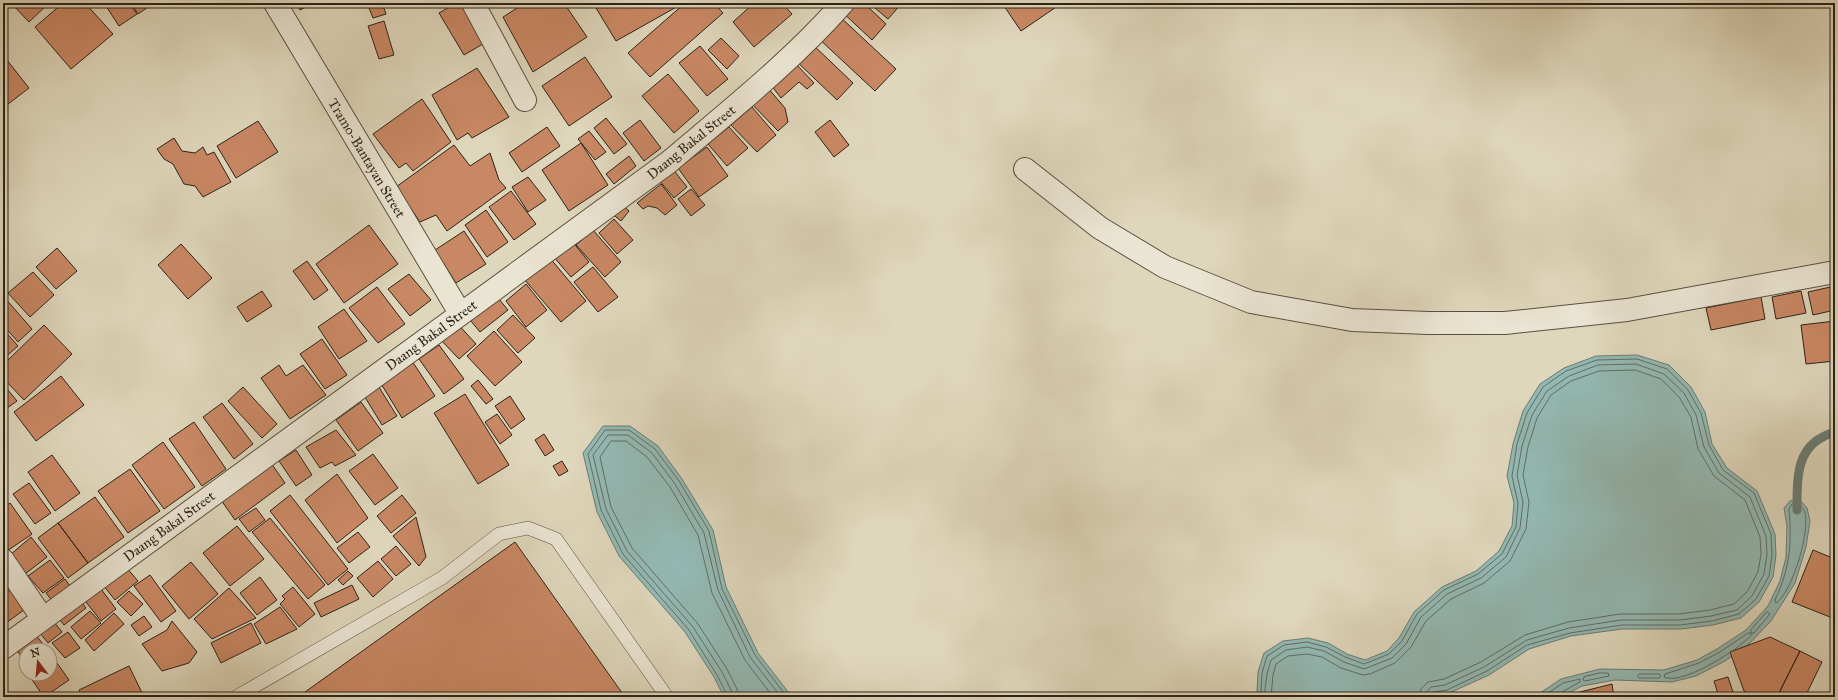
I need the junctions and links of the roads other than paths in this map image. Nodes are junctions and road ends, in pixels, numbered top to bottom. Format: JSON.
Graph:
{"nodes":[{"id":1,"x":274,"y":3,"type":"edge"},
{"id":2,"x":843,"y":3,"type":"edge"},
{"id":3,"x":482,"y":6,"type":"edge"},
{"id":4,"x":525,"y":100,"type":"dead end"},
{"id":5,"x":1025,"y":169,"type":"dead end"},
{"id":6,"x":1835,"y":272,"type":"edge"},
{"id":7,"x":460,"y":313,"type":"junction"},
{"id":8,"x":3,"y":560,"type":"edge"},
{"id":9,"x":43,"y":619,"type":"junction"},
{"id":10,"x":3,"y":648,"type":"edge"},
{"id":11,"x":236,"y":697,"type":"edge"},
{"id":12,"x":667,"y":697,"type":"edge"}],
"edges":[{"from":1,"to":7,"type":"street","name":"Tramo-Bantayan Street"},
{"from":2,"to":7,"type":"street","name":"Daang Bakal Street"},
{"from":3,"to":4,"type":"street"},
{"from":5,"to":6,"type":"street"},
{"from":7,"to":9,"type":"street","name":"Daang Bakal Street"},
{"from":8,"to":9,"type":"street"},
{"from":9,"to":10,"type":"street","name":"Daang Bakal Street"},
{"from":11,"to":12,"type":"lane"}]}
